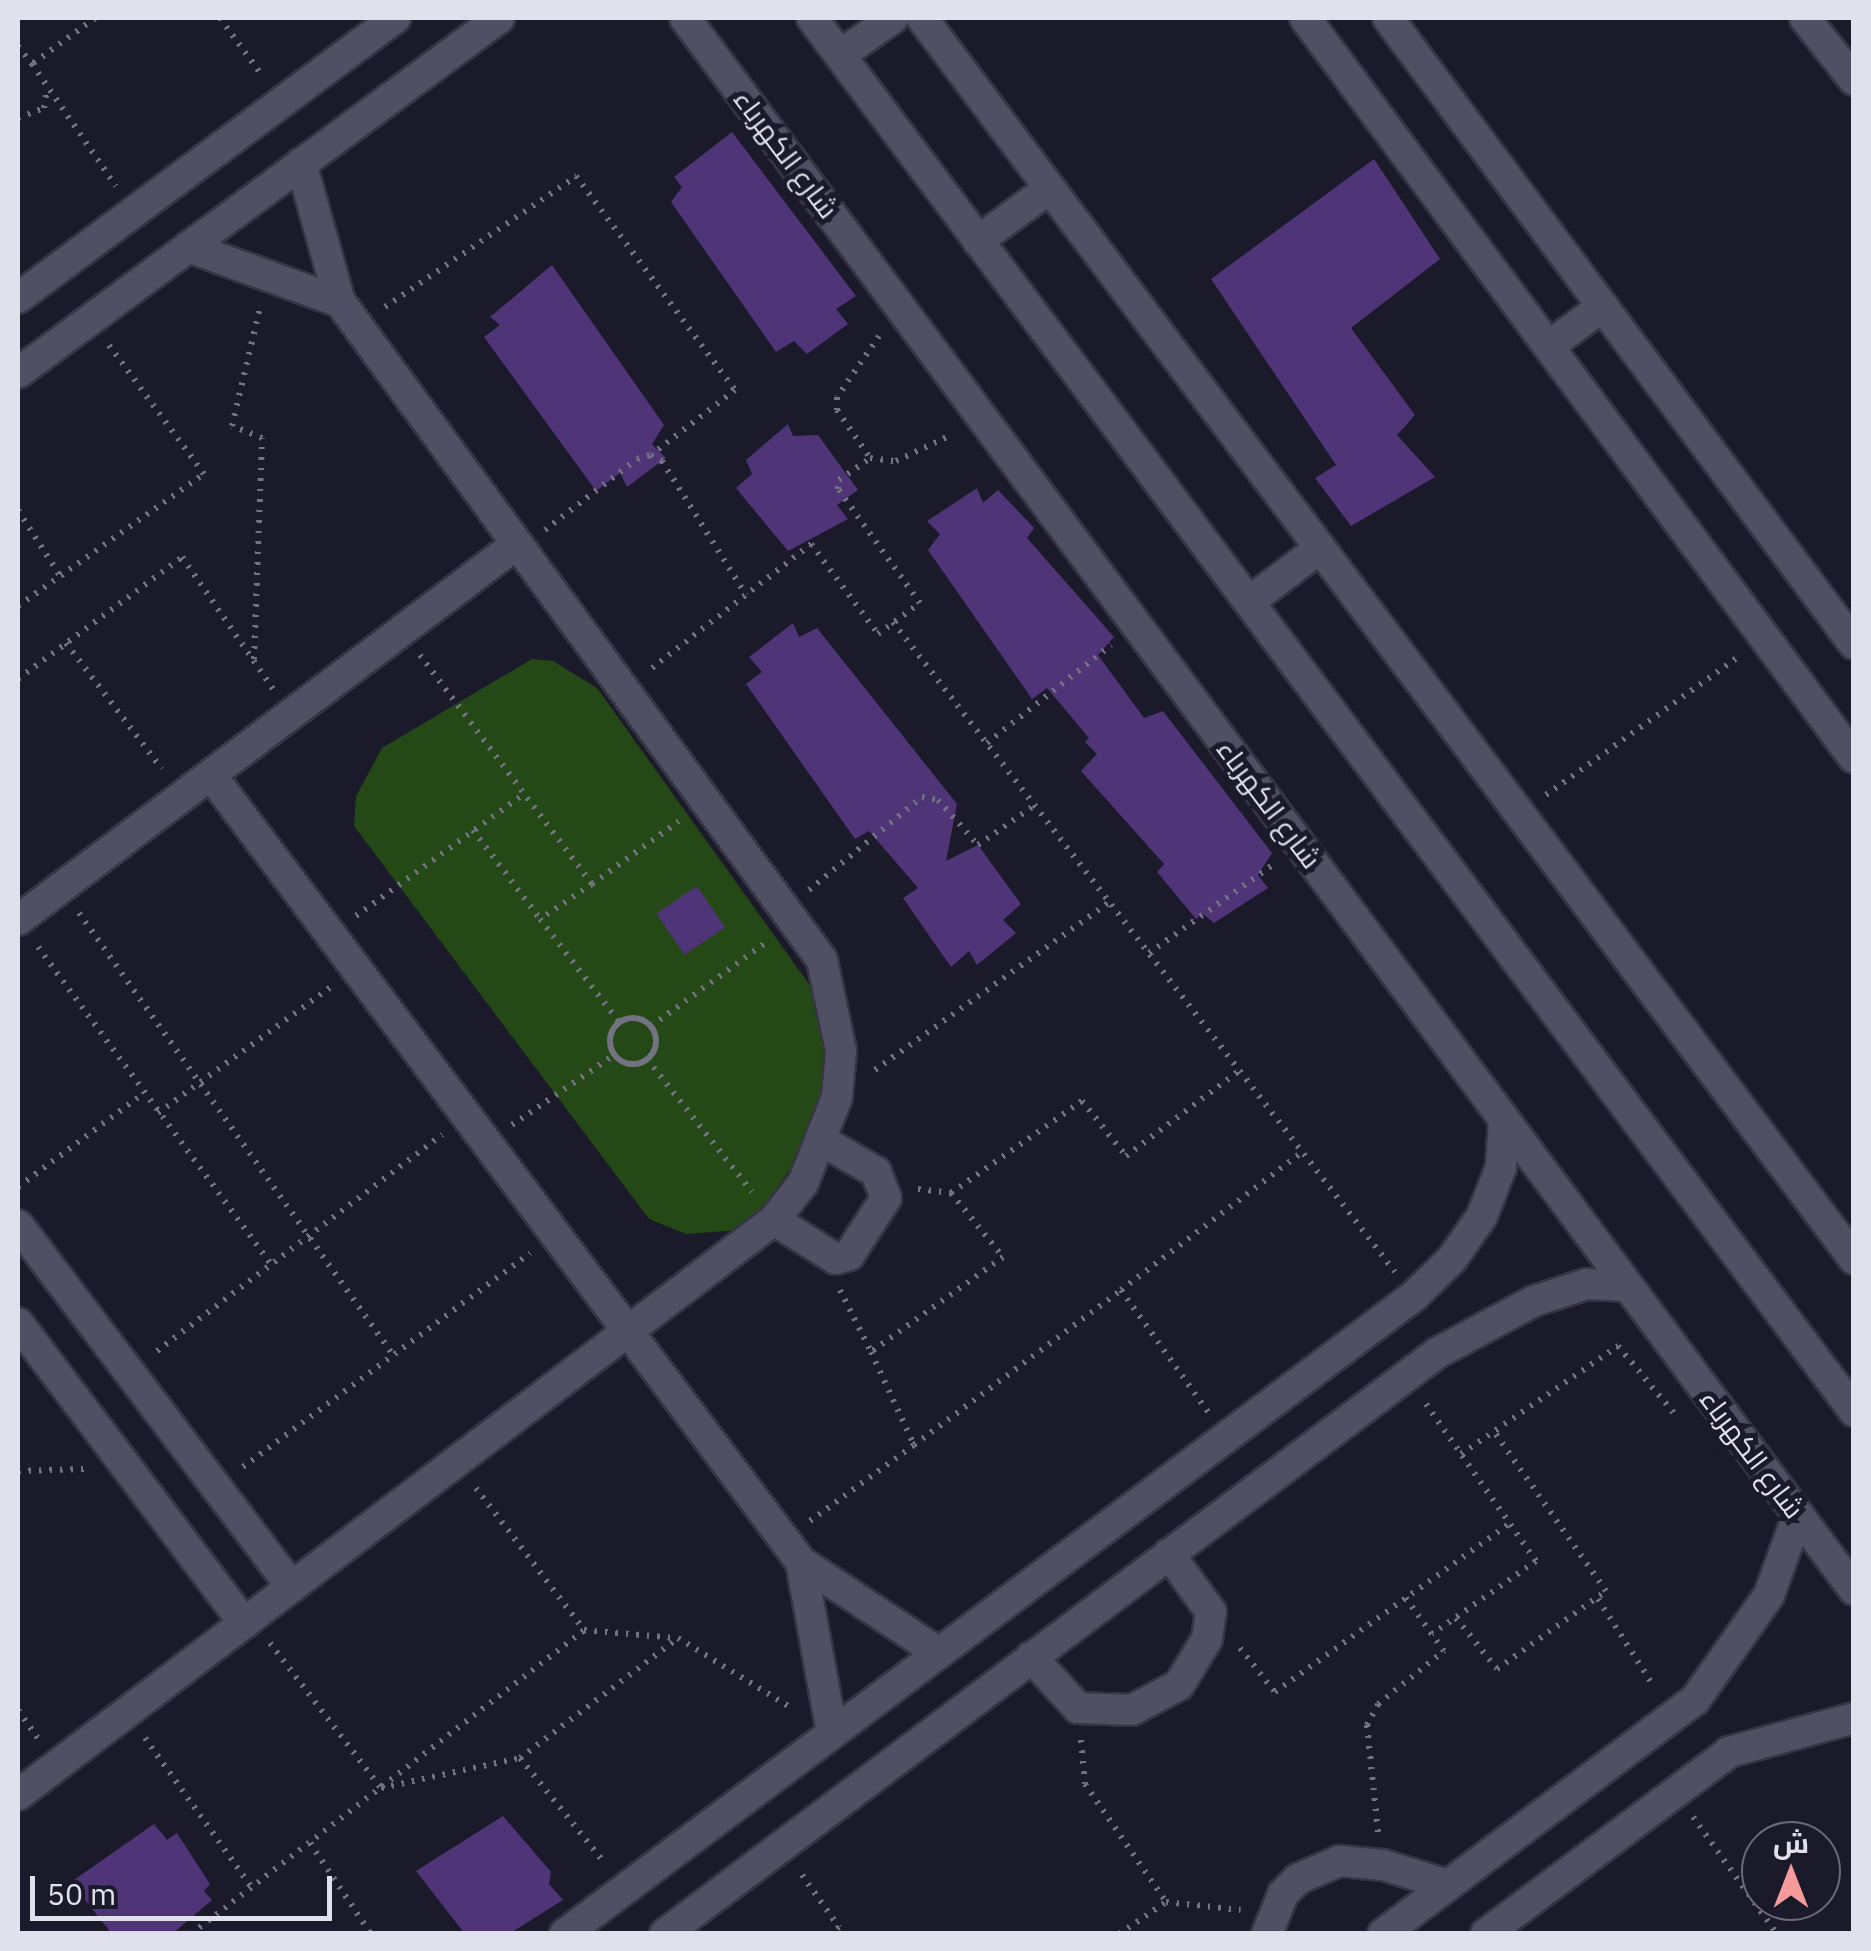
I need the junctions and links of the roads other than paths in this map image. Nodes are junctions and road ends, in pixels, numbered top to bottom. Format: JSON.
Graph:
{"nodes":[{"id":1,"x":395,"y":18,"type":"edge"},
{"id":2,"x":499,"y":18,"type":"edge"},
{"id":3,"x":685,"y":18,"type":"edge"},
{"id":4,"x":812,"y":18,"type":"edge"},
{"id":5,"x":893,"y":18,"type":"edge"},
{"id":6,"x":922,"y":18,"type":"edge"},
{"id":7,"x":1305,"y":18,"type":"edge"},
{"id":8,"x":1388,"y":18,"type":"edge"},
{"id":9,"x":1806,"y":18,"type":"edge"},
{"id":10,"x":840,"y":55,"type":"junction"},
{"id":11,"x":1854,"y":80,"type":"edge"},
{"id":12,"x":301,"y":163,"type":"junction"},
{"id":13,"x":1050,"y":188,"type":"junction"},
{"id":14,"x":978,"y":240,"type":"junction"},
{"id":15,"x":188,"y":247,"type":"junction"},
{"id":16,"x":18,"y":298,"type":"edge"},
{"id":17,"x":1602,"y":306,"type":"junction"},
{"id":18,"x":349,"y":314,"type":"junction"},
{"id":19,"x":1549,"y":346,"type":"junction"},
{"id":20,"x":18,"y":373,"type":"edge"},
{"id":21,"x":519,"y":546,"type":"junction"},
{"id":22,"x":1320,"y":548,"type":"junction"},
{"id":23,"x":1249,"y":602,"type":"junction"},
{"id":24,"x":1854,"y":644,"type":"edge"},
{"id":25,"x":1854,"y":758,"type":"edge"},
{"id":26,"x":211,"y":774,"type":"junction"},
{"id":27,"x":18,"y":920,"type":"edge"},
{"id":28,"x":1504,"y":1119,"type":"junction"},
{"id":29,"x":824,"y":1142,"type":"junction"},
{"id":30,"x":774,"y":1220,"type":"junction"},
{"id":31,"x":18,"y":1225,"type":"edge"},
{"id":32,"x":1854,"y":1259,"type":"edge"},
{"id":33,"x":1627,"y":1286,"type":"junction"},
{"id":34,"x":18,"y":1323,"type":"edge"},
{"id":35,"x":628,"y":1332,"type":"junction"},
{"id":36,"x":1850,"y":1400,"type":"edge"},
{"id":37,"x":1798,"y":1515,"type":"junction"},
{"id":38,"x":792,"y":1551,"type":"junction"},
{"id":39,"x":1168,"y":1554,"type":"junction"},
{"id":40,"x":292,"y":1587,"type":"junction"},
{"id":41,"x":1854,"y":1590,"type":"edge"},
{"id":42,"x":247,"y":1621,"type":"junction"},
{"id":43,"x":939,"y":1653,"type":"junction"},
{"id":44,"x":1031,"y":1656,"type":"junction"},
{"id":45,"x":1854,"y":1718,"type":"edge"},
{"id":46,"x":832,"y":1733,"type":"junction"},
{"id":47,"x":18,"y":1795,"type":"edge"},
{"id":48,"x":1448,"y":1885,"type":"junction"},
{"id":49,"x":1269,"y":1924,"type":"edge"},
{"id":50,"x":673,"y":1930,"type":"edge"},
{"id":51,"x":565,"y":1934,"type":"edge"},
{"id":52,"x":1383,"y":1934,"type":"edge"},
{"id":53,"x":1486,"y":1934,"type":"edge"}],
"edges":[{"from":1,"to":16,"type":"street"},
{"from":2,"to":12,"type":"street"},
{"from":3,"to":28,"type":"street","name":"شارع الكهرباء"},
{"from":4,"to":10,"type":"street"},
{"from":5,"to":10,"type":"street"},
{"from":6,"to":13,"type":"street"},
{"from":7,"to":19,"type":"street"},
{"from":8,"to":17,"type":"street"},
{"from":9,"to":11,"type":"street"},
{"from":10,"to":14,"type":"street"},
{"from":12,"to":15,"type":"street"},
{"from":12,"to":18,"type":"street"},
{"from":13,"to":14,"type":"street"},
{"from":13,"to":22,"type":"street"},
{"from":14,"to":23,"type":"street"},
{"from":15,"to":18,"type":"street"},
{"from":15,"to":20,"type":"street"},
{"from":17,"to":19,"type":"street"},
{"from":17,"to":24,"type":"street"},
{"from":18,"to":21,"type":"street"},
{"from":19,"to":25,"type":"street"},
{"from":21,"to":26,"type":"street"},
{"from":21,"to":29,"type":"street"},
{"from":22,"to":23,"type":"street"},
{"from":22,"to":32,"type":"street"},
{"from":23,"to":36,"type":"street"},
{"from":26,"to":27,"type":"street"},
{"from":26,"to":35,"type":"street"},
{"from":28,"to":33,"type":"street","name":"شارع الكهرباء"},
{"from":28,"to":43,"type":"street"},
{"from":29,"to":30,"type":"street"},
{"from":29,"to":30,"type":"street"},
{"from":30,"to":35,"type":"street"},
{"from":31,"to":40,"type":"street"},
{"from":33,"to":37,"type":"street","name":"شارع الكهرباء"},
{"from":33,"to":39,"type":"street"},
{"from":34,"to":42,"type":"street"},
{"from":35,"to":38,"type":"street"},
{"from":35,"to":40,"type":"street"},
{"from":37,"to":41,"type":"street","name":"شارع الكهرباء"},
{"from":37,"to":48,"type":"street"},
{"from":38,"to":43,"type":"street"},
{"from":38,"to":46,"type":"street"},
{"from":39,"to":44,"type":"street"},
{"from":39,"to":44,"type":"street"},
{"from":40,"to":42,"type":"street"},
{"from":42,"to":47,"type":"street"},
{"from":43,"to":46,"type":"street"},
{"from":44,"to":50,"type":"street"},
{"from":45,"to":53,"type":"street"},
{"from":46,"to":51,"type":"street"},
{"from":48,"to":49,"type":"street"},
{"from":48,"to":52,"type":"street"}]}
